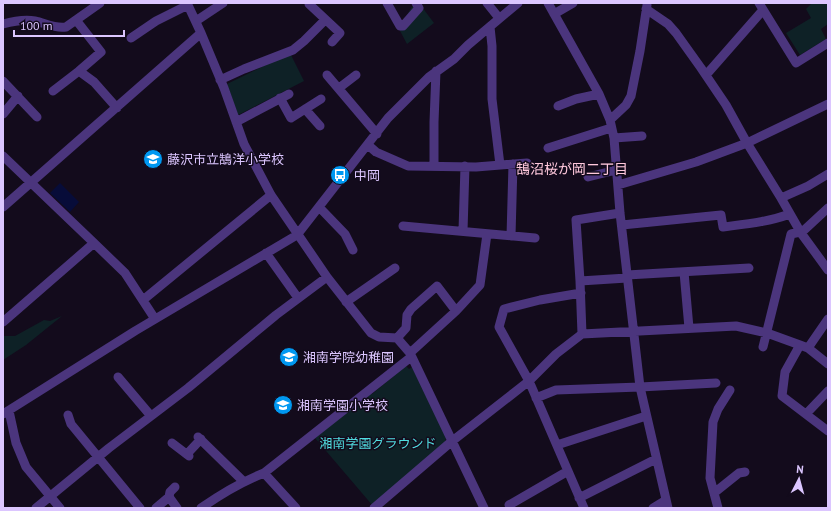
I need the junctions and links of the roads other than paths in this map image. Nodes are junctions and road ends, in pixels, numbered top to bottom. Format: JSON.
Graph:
{"nodes":[{"id":1,"x":100,"y":3,"type":"edge"},
{"id":2,"x":223,"y":3,"type":"edge"},
{"id":3,"x":310,"y":3,"type":"edge"},
{"id":4,"x":386,"y":3,"type":"edge"},
{"id":5,"x":416,"y":3,"type":"edge"},
{"id":6,"x":488,"y":3,"type":"edge"},
{"id":7,"x":518,"y":3,"type":"edge"},
{"id":8,"x":548,"y":3,"type":"edge"},
{"id":9,"x":573,"y":3,"type":"edge"},
{"id":10,"x":187,"y":4,"type":"edge"},
{"id":11,"x":646,"y":6,"type":"edge"},
{"id":12,"x":761,"y":6,"type":"edge"},
{"id":13,"x":554,"y":14,"type":"junction"},
{"id":14,"x":500,"y":18,"type":"junction"},
{"id":15,"x":76,"y":20,"type":"junction"},
{"id":16,"x":325,"y":20,"type":"junction"},
{"id":17,"x":196,"y":21,"type":"junction"},
{"id":18,"x":3,"y":24,"type":"edge"},
{"id":19,"x":490,"y":27,"type":"junction"},
{"id":20,"x":201,"y":33,"type":"junction"},
{"id":21,"x":131,"y":38,"type":"dead end"},
{"id":22,"x":332,"y":42,"type":"dead end"},
{"id":23,"x":828,"y":43,"type":"edge"},
{"id":24,"x":79,"y":71,"type":"junction"},
{"id":25,"x":436,"y":71,"type":"junction"},
{"id":26,"x":327,"y":75,"type":"dead end"},
{"id":27,"x":356,"y":75,"type":"dead end"},
{"id":28,"x":706,"y":76,"type":"junction"},
{"id":29,"x":220,"y":80,"type":"junction"},
{"id":30,"x":3,"y":81,"type":"edge"},
{"id":31,"x":339,"y":88,"type":"junction"},
{"id":32,"x":53,"y":91,"type":"dead end"},
{"id":33,"x":289,"y":94,"type":"dead end"},
{"id":34,"x":598,"y":94,"type":"junction"},
{"id":35,"x":18,"y":96,"type":"junction"},
{"id":36,"x":280,"y":98,"type":"junction"},
{"id":37,"x":321,"y":99,"type":"dead end"},
{"id":38,"x":828,"y":104,"type":"edge"},
{"id":39,"x":558,"y":106,"type":"dead end"},
{"id":40,"x":117,"y":108,"type":"junction"},
{"id":41,"x":305,"y":109,"type":"junction"},
{"id":42,"x":3,"y":114,"type":"edge"},
{"id":43,"x":37,"y":117,"type":"dead end"},
{"id":44,"x":236,"y":122,"type":"junction"},
{"id":45,"x":611,"y":124,"type":"junction"},
{"id":46,"x":320,"y":126,"type":"dead end"},
{"id":47,"x":377,"y":134,"type":"junction"},
{"id":48,"x":642,"y":136,"type":"dead end"},
{"id":49,"x":614,"y":138,"type":"junction"},
{"id":50,"x":747,"y":143,"type":"junction"},
{"id":51,"x":368,"y":145,"type":"junction"},
{"id":52,"x":548,"y":148,"type":"dead end"},
{"id":53,"x":3,"y":156,"type":"edge"},
{"id":54,"x":528,"y":163,"type":"dead end"},
{"id":55,"x":513,"y":164,"type":"junction"},
{"id":56,"x":500,"y":165,"type":"junction"},
{"id":57,"x":434,"y":166,"type":"junction"},
{"id":58,"x":465,"y":166,"type":"junction"},
{"id":59,"x":616,"y":170,"type":"junction"},
{"id":60,"x":828,"y":174,"type":"edge"},
{"id":61,"x":588,"y":177,"type":"dead end"},
{"id":62,"x":31,"y":183,"type":"junction"},
{"id":63,"x":618,"y":185,"type":"junction"},
{"id":64,"x":271,"y":195,"type":"junction"},
{"id":65,"x":781,"y":198,"type":"junction"},
{"id":66,"x":3,"y":207,"type":"edge"},
{"id":67,"x":320,"y":207,"type":"junction"},
{"id":68,"x":828,"y":208,"type":"edge"},
{"id":69,"x":620,"y":212,"type":"junction"},
{"id":70,"x":790,"y":214,"type":"junction"},
{"id":71,"x":622,"y":225,"type":"junction"},
{"id":72,"x":403,"y":226,"type":"dead end"},
{"id":73,"x":462,"y":232,"type":"junction"},
{"id":74,"x":800,"y":232,"type":"junction"},
{"id":75,"x":487,"y":234,"type":"junction"},
{"id":76,"x":298,"y":235,"type":"junction"},
{"id":77,"x":511,"y":236,"type":"junction"},
{"id":78,"x":535,"y":238,"type":"dead end"},
{"id":79,"x":94,"y":242,"type":"junction"},
{"id":80,"x":353,"y":250,"type":"dead end"},
{"id":81,"x":266,"y":253,"type":"junction"},
{"id":82,"x":395,"y":268,"type":"dead end"},
{"id":83,"x":749,"y":268,"type":"dead end"},
{"id":84,"x":828,"y":270,"type":"edge"},
{"id":85,"x":684,"y":272,"type":"junction"},
{"id":86,"x":627,"y":276,"type":"junction"},
{"id":87,"x":327,"y":277,"type":"junction"},
{"id":88,"x":580,"y":281,"type":"junction"},
{"id":89,"x":581,"y":293,"type":"junction"},
{"id":90,"x":298,"y":298,"type":"junction"},
{"id":91,"x":143,"y":300,"type":"junction"},
{"id":92,"x":346,"y":302,"type":"junction"},
{"id":93,"x":456,"y":311,"type":"junction"},
{"id":94,"x":155,"y":319,"type":"junction"},
{"id":95,"x":828,"y":319,"type":"edge"},
{"id":96,"x":3,"y":322,"type":"edge"},
{"id":97,"x":689,"y":328,"type":"junction"},
{"id":98,"x":633,"y":331,"type":"junction"},
{"id":99,"x":767,"y":333,"type":"junction"},
{"id":100,"x":582,"y":334,"type":"junction"},
{"id":101,"x":397,"y":338,"type":"junction"},
{"id":102,"x":804,"y":346,"type":"junction"},
{"id":103,"x":763,"y":347,"type":"dead end"},
{"id":104,"x":411,"y":355,"type":"junction"},
{"id":105,"x":828,"y":364,"type":"edge"},
{"id":106,"x":118,"y":377,"type":"dead end"},
{"id":107,"x":529,"y":381,"type":"junction"},
{"id":108,"x":716,"y":382,"type":"dead end"},
{"id":109,"x":640,"y":387,"type":"junction"},
{"id":110,"x":730,"y":390,"type":"dead end"},
{"id":111,"x":828,"y":391,"type":"edge"},
{"id":112,"x":536,"y":398,"type":"junction"},
{"id":113,"x":6,"y":412,"type":"edge"},
{"id":114,"x":806,"y":414,"type":"junction"},
{"id":115,"x":68,"y":415,"type":"dead end"},
{"id":116,"x":151,"y":416,"type":"junction"},
{"id":117,"x":646,"y":416,"type":"junction"},
{"id":118,"x":828,"y":431,"type":"edge"},
{"id":119,"x":451,"y":442,"type":"junction"},
{"id":120,"x":172,"y":443,"type":"dead end"},
{"id":121,"x":557,"y":445,"type":"junction"},
{"id":122,"x":99,"y":456,"type":"junction"},
{"id":123,"x":656,"y":459,"type":"junction"},
{"id":124,"x":568,"y":472,"type":"junction"},
{"id":125,"x":745,"y":472,"type":"dead end"},
{"id":126,"x":264,"y":473,"type":"junction"},
{"id":127,"x":243,"y":481,"type":"junction"},
{"id":128,"x":175,"y":487,"type":"dead end"},
{"id":129,"x":714,"y":493,"type":"junction"},
{"id":130,"x":51,"y":497,"type":"junction"},
{"id":131,"x":169,"y":498,"type":"junction"},
{"id":132,"x":579,"y":498,"type":"junction"},
{"id":133,"x":667,"y":504,"type":"edge"},
{"id":134,"x":509,"y":505,"type":"dead end"},
{"id":135,"x":36,"y":508,"type":"edge"},
{"id":136,"x":60,"y":508,"type":"edge"},
{"id":137,"x":140,"y":508,"type":"edge"},
{"id":138,"x":156,"y":508,"type":"edge"},
{"id":139,"x":177,"y":508,"type":"edge"},
{"id":140,"x":201,"y":508,"type":"edge"},
{"id":141,"x":296,"y":508,"type":"edge"},
{"id":142,"x":374,"y":508,"type":"edge"},
{"id":143,"x":484,"y":508,"type":"edge"},
{"id":144,"x":584,"y":508,"type":"edge"},
{"id":145,"x":653,"y":508,"type":"edge"},
{"id":146,"x":718,"y":508,"type":"edge"}],
"edges":[{"from":1,"to":15,"type":"street"},
{"from":2,"to":17,"type":"street"},
{"from":3,"to":16,"type":"street"},
{"from":4,"to":5,"type":"street"},
{"from":6,"to":14,"type":"street"},
{"from":7,"to":14,"type":"street"},
{"from":8,"to":13,"type":"street"},
{"from":9,"to":13,"type":"street"},
{"from":10,"to":17,"type":"street"},
{"from":10,"to":21,"type":"street"},
{"from":11,"to":28,"type":"street"},
{"from":11,"to":45,"type":"street"},
{"from":12,"to":23,"type":"street"},
{"from":12,"to":28,"type":"street"},
{"from":13,"to":34,"type":"street"},
{"from":14,"to":19,"type":"street"},
{"from":15,"to":18,"type":"street"},
{"from":15,"to":24,"type":"street"},
{"from":16,"to":22,"type":"street"},
{"from":16,"to":29,"type":"street"},
{"from":17,"to":20,"type":"street"},
{"from":19,"to":25,"type":"street"},
{"from":19,"to":56,"type":"street"},
{"from":20,"to":29,"type":"street"},
{"from":20,"to":40,"type":"street"},
{"from":24,"to":32,"type":"street"},
{"from":24,"to":40,"type":"street"},
{"from":25,"to":47,"type":"street"},
{"from":25,"to":57,"type":"street"},
{"from":26,"to":31,"type":"street"},
{"from":27,"to":31,"type":"street"},
{"from":28,"to":50,"type":"street"},
{"from":29,"to":44,"type":"street"},
{"from":30,"to":35,"type":"street"},
{"from":31,"to":47,"type":"street"},
{"from":33,"to":36,"type":"street"},
{"from":34,"to":39,"type":"street"},
{"from":34,"to":45,"type":"street"},
{"from":35,"to":42,"type":"street"},
{"from":35,"to":43,"type":"street"},
{"from":36,"to":41,"type":"street"},
{"from":36,"to":44,"type":"street"},
{"from":37,"to":41,"type":"street"},
{"from":38,"to":50,"type":"street"},
{"from":40,"to":62,"type":"street"},
{"from":41,"to":46,"type":"street"},
{"from":44,"to":64,"type":"street"},
{"from":45,"to":49,"type":"street"},
{"from":45,"to":52,"type":"street"},
{"from":47,"to":51,"type":"street"},
{"from":48,"to":49,"type":"street"},
{"from":49,"to":59,"type":"street"},
{"from":50,"to":63,"type":"street"},
{"from":50,"to":65,"type":"street"},
{"from":51,"to":57,"type":"street"},
{"from":51,"to":67,"type":"street"},
{"from":53,"to":62,"type":"street"},
{"from":54,"to":55,"type":"street"},
{"from":55,"to":56,"type":"street"},
{"from":55,"to":77,"type":"street"},
{"from":56,"to":58,"type":"street"},
{"from":57,"to":58,"type":"street"},
{"from":58,"to":73,"type":"street"},
{"from":59,"to":61,"type":"street"},
{"from":59,"to":63,"type":"street"},
{"from":60,"to":65,"type":"street"},
{"from":62,"to":66,"type":"street"},
{"from":62,"to":79,"type":"street"},
{"from":63,"to":69,"type":"street"},
{"from":64,"to":76,"type":"street"},
{"from":64,"to":91,"type":"street"},
{"from":65,"to":70,"type":"street"},
{"from":67,"to":76,"type":"street"},
{"from":67,"to":80,"type":"street"},
{"from":68,"to":74,"type":"street"},
{"from":69,"to":71,"type":"street"},
{"from":69,"to":88,"type":"street"},
{"from":70,"to":71,"type":"street"},
{"from":70,"to":74,"type":"street"},
{"from":71,"to":86,"type":"street"},
{"from":72,"to":73,"type":"street"},
{"from":73,"to":75,"type":"street"},
{"from":74,"to":84,"type":"street"},
{"from":74,"to":99,"type":"street"},
{"from":75,"to":77,"type":"street"},
{"from":75,"to":93,"type":"street"},
{"from":76,"to":81,"type":"street"},
{"from":76,"to":87,"type":"street"},
{"from":77,"to":78,"type":"street"},
{"from":79,"to":91,"type":"street"},
{"from":79,"to":96,"type":"street"},
{"from":81,"to":90,"type":"street"},
{"from":81,"to":94,"type":"street"},
{"from":82,"to":92,"type":"street"},
{"from":83,"to":85,"type":"street"},
{"from":85,"to":86,"type":"street"},
{"from":85,"to":97,"type":"street"},
{"from":86,"to":88,"type":"street"},
{"from":86,"to":98,"type":"street"},
{"from":87,"to":90,"type":"street"},
{"from":87,"to":92,"type":"street"},
{"from":88,"to":89,"type":"street"},
{"from":89,"to":100,"type":"street"},
{"from":89,"to":107,"type":"street"},
{"from":90,"to":116,"type":"street"},
{"from":91,"to":94,"type":"street"},
{"from":92,"to":101,"type":"street"},
{"from":93,"to":101,"type":"street"},
{"from":93,"to":104,"type":"street"},
{"from":94,"to":113,"type":"street"},
{"from":95,"to":102,"type":"street"},
{"from":97,"to":98,"type":"street"},
{"from":97,"to":99,"type":"street"},
{"from":98,"to":100,"type":"street"},
{"from":98,"to":109,"type":"street"},
{"from":99,"to":102,"type":"street"},
{"from":99,"to":103,"type":"street"},
{"from":100,"to":107,"type":"street"},
{"from":101,"to":104,"type":"street"},
{"from":102,"to":105,"type":"street"},
{"from":102,"to":114,"type":"street"},
{"from":104,"to":119,"type":"street"},
{"from":104,"to":126,"type":"street"},
{"from":106,"to":116,"type":"street"},
{"from":107,"to":112,"type":"street"},
{"from":107,"to":119,"type":"street"},
{"from":108,"to":109,"type":"street"},
{"from":109,"to":112,"type":"street"},
{"from":109,"to":117,"type":"street"},
{"from":110,"to":129,"type":"street"},
{"from":111,"to":114,"type":"street"},
{"from":112,"to":121,"type":"street"},
{"from":113,"to":130,"type":"street"},
{"from":114,"to":118,"type":"street"},
{"from":115,"to":122,"type":"street"},
{"from":116,"to":122,"type":"street"},
{"from":117,"to":121,"type":"street"},
{"from":117,"to":123,"type":"street"},
{"from":119,"to":142,"type":"street"},
{"from":119,"to":143,"type":"street"},
{"from":120,"to":127,"type":"street"},
{"from":121,"to":124,"type":"street"},
{"from":122,"to":130,"type":"street"},
{"from":122,"to":137,"type":"street"},
{"from":123,"to":132,"type":"street"},
{"from":123,"to":133,"type":"street"},
{"from":124,"to":132,"type":"street"},
{"from":124,"to":134,"type":"street"},
{"from":125,"to":129,"type":"street"},
{"from":126,"to":127,"type":"street"},
{"from":126,"to":141,"type":"street"},
{"from":127,"to":140,"type":"street"},
{"from":128,"to":131,"type":"street"},
{"from":129,"to":146,"type":"street"},
{"from":130,"to":135,"type":"street"},
{"from":130,"to":136,"type":"street"},
{"from":131,"to":138,"type":"street"},
{"from":131,"to":139,"type":"street"},
{"from":132,"to":144,"type":"street"},
{"from":133,"to":145,"type":"street"}]}
